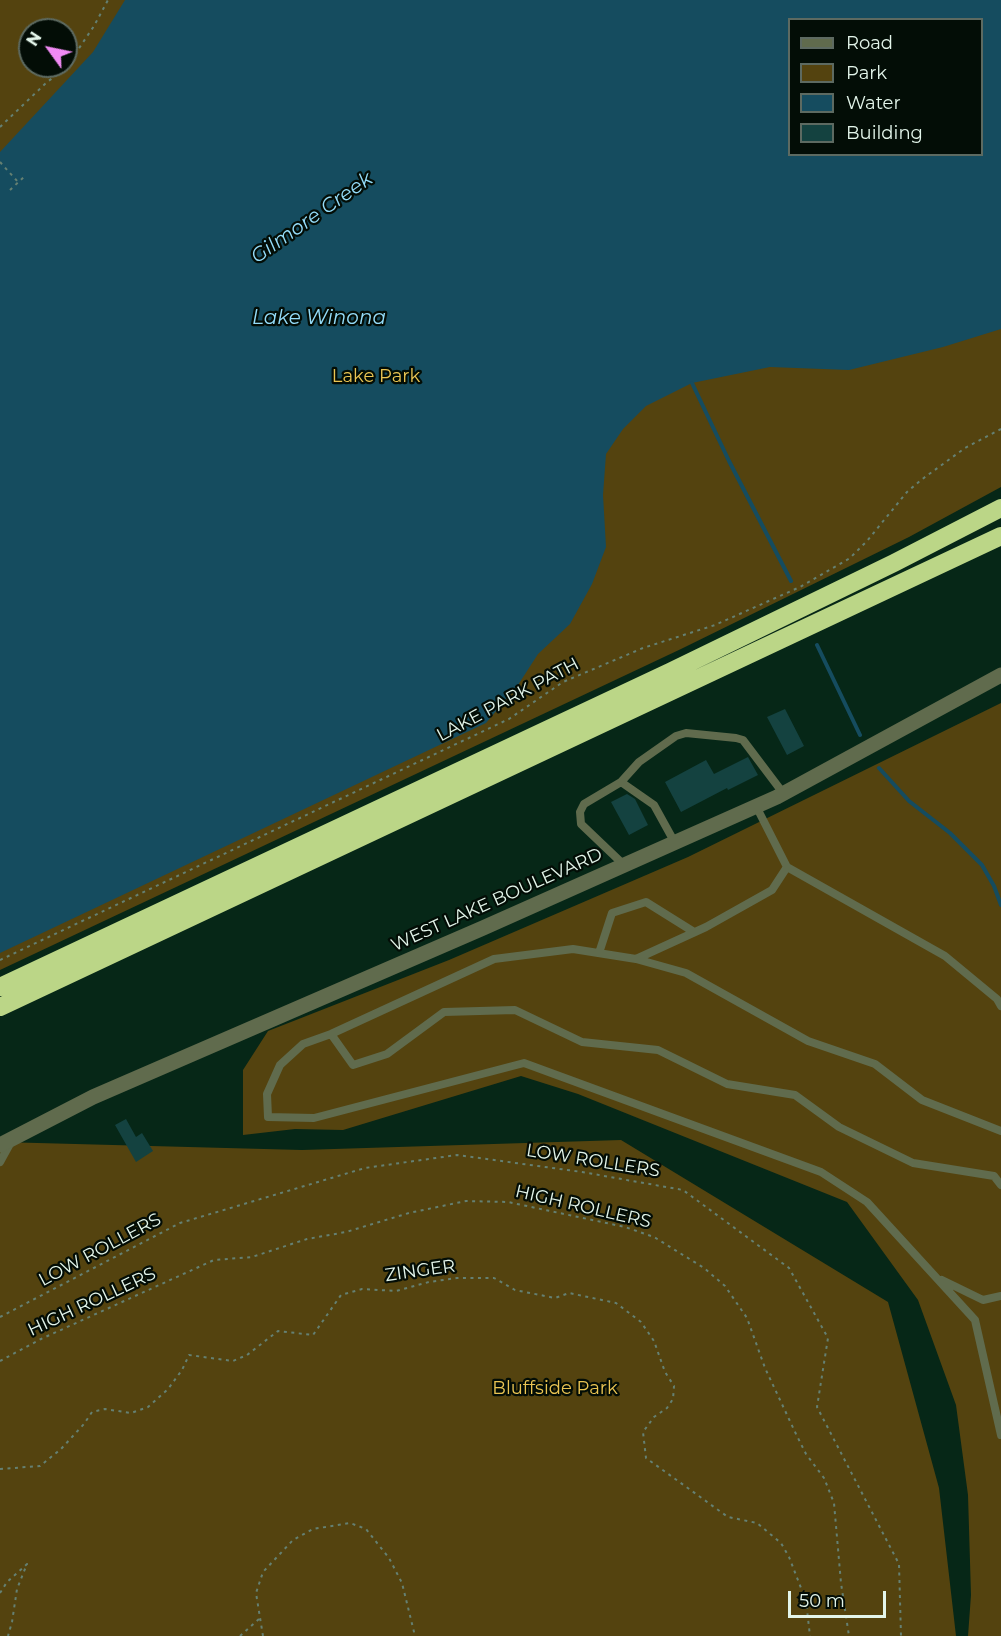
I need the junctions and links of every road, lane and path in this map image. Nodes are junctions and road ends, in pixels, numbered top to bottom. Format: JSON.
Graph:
{"nodes":[{"id":1,"x":108,"y":0,"type":"edge"},
{"id":2,"x":0,"y":127,"type":"edge"},
{"id":3,"x":0,"y":162,"type":"edge"},
{"id":4,"x":26,"y":175,"type":"dead end"},
{"id":5,"x":18,"y":182,"type":"junction"},
{"id":6,"x":9,"y":190,"type":"dead end"},
{"id":7,"x":1001,"y":429,"type":"edge"},
{"id":8,"x":1001,"y":508,"type":"edge"},
{"id":9,"x":1001,"y":536,"type":"edge"},
{"id":10,"x":1001,"y":675,"type":"edge"},
{"id":11,"x":621,"y":782,"type":"junction"},
{"id":12,"x":783,"y":793,"type":"junction"},
{"id":13,"x":756,"y":806,"type":"junction"},
{"id":14,"x":675,"y":843,"type":"junction"},
{"id":15,"x":624,"y":865,"type":"junction"},
{"id":16,"x":787,"y":867,"type":"junction"},
{"id":17,"x":694,"y":932,"type":"junction"},
{"id":18,"x":599,"y":953,"type":"junction"},
{"id":19,"x":636,"y":959,"type":"junction"},
{"id":20,"x":0,"y":960,"type":"edge"},
{"id":21,"x":0,"y":987,"type":"edge"},
{"id":22,"x":1001,"y":1006,"type":"edge"},
{"id":23,"x":0,"y":1007,"type":"edge"},
{"id":24,"x":331,"y":1034,"type":"junction"},
{"id":25,"x":1001,"y":1131,"type":"edge"},
{"id":26,"x":6,"y":1141,"type":"edge"},
{"id":27,"x":0,"y":1162,"type":"edge"},
{"id":28,"x":1001,"y":1185,"type":"edge"},
{"id":29,"x":935,"y":1276,"type":"junction"},
{"id":30,"x":1001,"y":1296,"type":"edge"},
{"id":31,"x":0,"y":1317,"type":"edge"},
{"id":32,"x":0,"y":1361,"type":"edge"},
{"id":33,"x":1001,"y":1435,"type":"edge"},
{"id":34,"x":0,"y":1469,"type":"edge"},
{"id":35,"x":0,"y":1593,"type":"edge"},
{"id":36,"x":260,"y":1618,"type":"junction"},
{"id":37,"x":8,"y":1636,"type":"edge"},
{"id":38,"x":240,"y":1636,"type":"edge"},
{"id":39,"x":264,"y":1636,"type":"edge"},
{"id":40,"x":415,"y":1636,"type":"edge"},
{"id":41,"x":810,"y":1636,"type":"edge"},
{"id":42,"x":849,"y":1636,"type":"edge"},
{"id":43,"x":901,"y":1636,"type":"edge"}],
"edges":[{"from":1,"to":2,"type":"path"},
{"from":3,"to":5,"type":"path"},
{"from":4,"to":5,"type":"path"},
{"from":5,"to":6,"type":"path"},
{"from":7,"to":20,"type":"path","name":"LAKE PARK PATH"},
{"from":8,"to":21,"type":"highway"},
{"from":9,"to":23,"type":"highway"},
{"from":10,"to":12,"type":"street","name":"WEST LAKE BOULEVARD"},
{"from":11,"to":12,"type":"lane"},
{"from":11,"to":14,"type":"lane"},
{"from":11,"to":15,"type":"lane"},
{"from":12,"to":13,"type":"street","name":"WEST LAKE BOULEVARD"},
{"from":13,"to":14,"type":"street","name":"WEST LAKE BOULEVARD"},
{"from":13,"to":16,"type":"lane"},
{"from":14,"to":15,"type":"street","name":"WEST LAKE BOULEVARD"},
{"from":15,"to":26,"type":"street","name":"WEST LAKE BOULEVARD"},
{"from":16,"to":17,"type":"lane"},
{"from":16,"to":22,"type":"lane"},
{"from":17,"to":18,"type":"lane"},
{"from":17,"to":19,"type":"lane"},
{"from":18,"to":19,"type":"lane"},
{"from":18,"to":24,"type":"lane"},
{"from":19,"to":25,"type":"lane"},
{"from":24,"to":28,"type":"lane"},
{"from":24,"to":29,"type":"lane"},
{"from":26,"to":27,"type":"lane"},
{"from":29,"to":30,"type":"lane"},
{"from":29,"to":33,"type":"lane"},
{"from":31,"to":43,"type":"path","name":"LOW ROLLERS"},
{"from":32,"to":42,"type":"path","name":"HIGH ROLLERS"},
{"from":34,"to":41,"type":"path","name":"ZINGER"},
{"from":35,"to":37,"type":"path"},
{"from":36,"to":38,"type":"path"},
{"from":36,"to":39,"type":"path"},
{"from":36,"to":40,"type":"path"}]}
